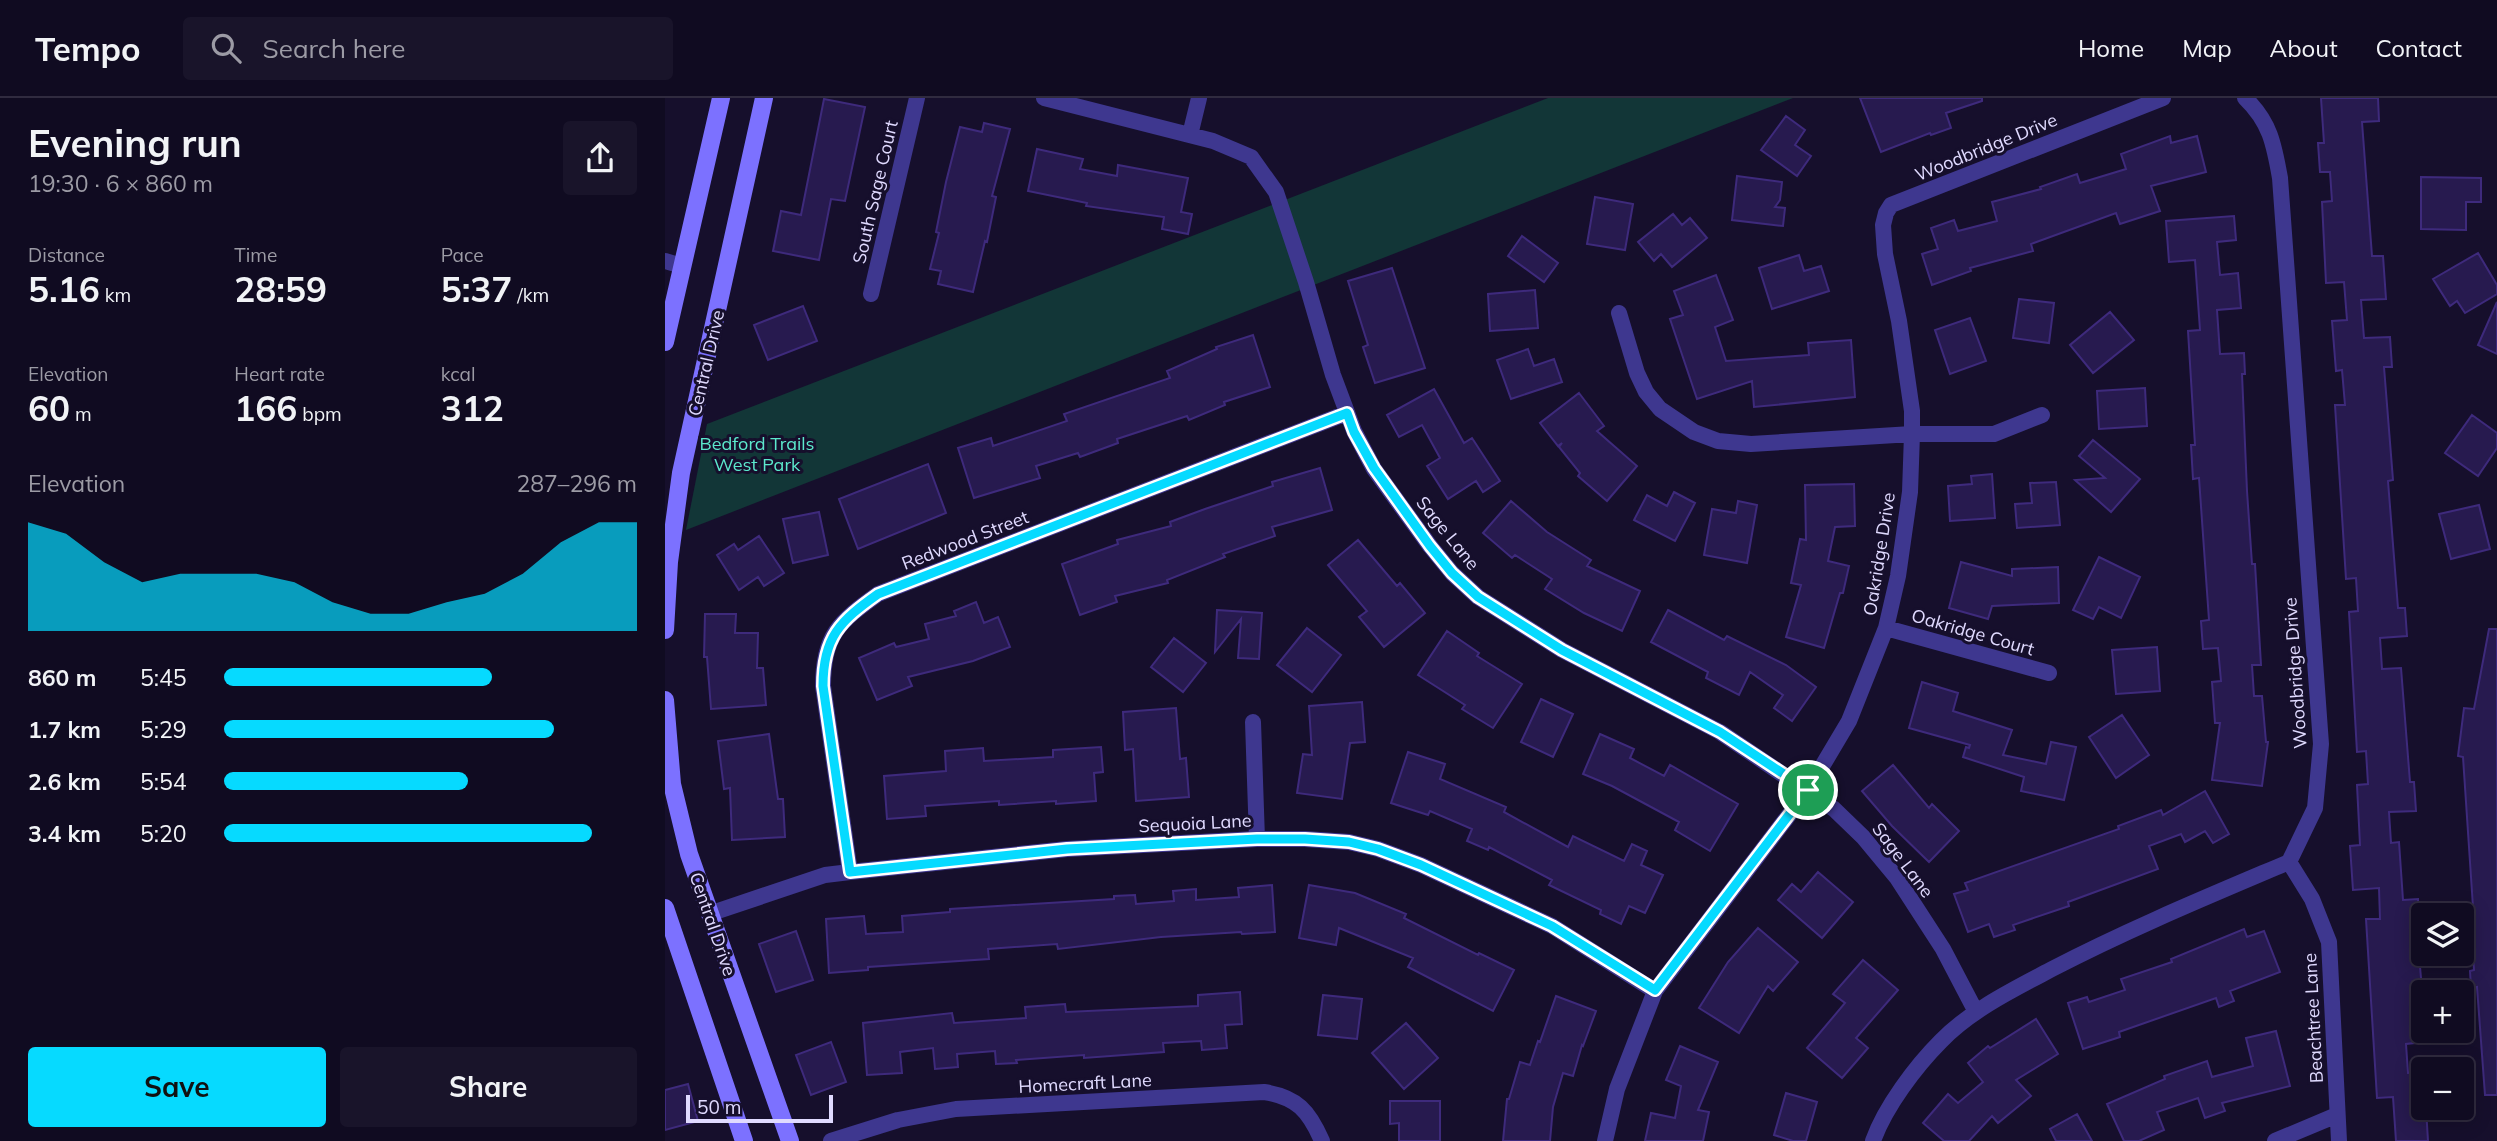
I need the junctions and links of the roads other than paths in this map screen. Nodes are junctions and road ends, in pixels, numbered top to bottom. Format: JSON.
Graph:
{"nodes":[{"id":1,"x":721,"y":98,"type":"edge"},
{"id":2,"x":764,"y":98,"type":"edge"},
{"id":3,"x":916,"y":98,"type":"edge"},
{"id":4,"x":1044,"y":98,"type":"edge"},
{"id":5,"x":1199,"y":98,"type":"edge"},
{"id":6,"x":2163,"y":98,"type":"edge"},
{"id":7,"x":2245,"y":98,"type":"edge"},
{"id":8,"x":1190,"y":135,"type":"junction"},
{"id":9,"x":1883,"y":234,"type":"joint"},
{"id":10,"x":674,"y":263,"type":"edge"},
{"id":11,"x":871,"y":294,"type":"dead end"},
{"id":12,"x":1619,"y":313,"type":"dead end"},
{"id":13,"x":665,"y":342,"type":"edge"},
{"id":14,"x":1347,"y":413,"type":"junction"},
{"id":15,"x":2042,"y":415,"type":"dead end"},
{"id":16,"x":1912,"y":434,"type":"junction"},
{"id":17,"x":1887,"y":628,"type":"junction"},
{"id":18,"x":665,"y":630,"type":"edge"},
{"id":19,"x":2049,"y":673,"type":"dead end"},
{"id":20,"x":665,"y":700,"type":"edge"},
{"id":21,"x":665,"y":711,"type":"edge"},
{"id":22,"x":1253,"y":722,"type":"dead end"},
{"id":23,"x":1808,"y":790,"type":"junction"},
{"id":24,"x":1257,"y":839,"type":"junction"},
{"id":25,"x":2289,"y":862,"type":"junction"},
{"id":26,"x":850,"y":872,"type":"junction"},
{"id":27,"x":665,"y":908,"type":"edge"},
{"id":28,"x":709,"y":914,"type":"junction"},
{"id":29,"x":1655,"y":990,"type":"junction"},
{"id":30,"x":1976,"y":1012,"type":"junction"},
{"id":31,"x":2337,"y":1115,"type":"junction"},
{"id":32,"x":744,"y":1141,"type":"edge"},
{"id":33,"x":790,"y":1141,"type":"edge"},
{"id":34,"x":831,"y":1141,"type":"edge"},
{"id":35,"x":1322,"y":1141,"type":"edge"},
{"id":36,"x":1605,"y":1141,"type":"edge"},
{"id":37,"x":1873,"y":1141,"type":"edge"},
{"id":38,"x":2275,"y":1141,"type":"edge"},
{"id":39,"x":2339,"y":1141,"type":"edge"}],
"edges":[{"from":1,"to":10,"type":"main road"},
{"from":2,"to":18,"type":"main road","name":"Central Drive"},
{"from":3,"to":11,"type":"street","name":"South Sage Court"},
{"from":4,"to":8,"type":"street","name":"Sage Lane"},
{"from":5,"to":8,"type":"street"},
{"from":6,"to":9,"type":"street","name":"Woodbridge Drive"},
{"from":7,"to":25,"type":"street","name":"Woodbridge Drive"},
{"from":8,"to":14,"type":"street","name":"Sage Lane"},
{"from":9,"to":16,"type":"street","name":"Oakridge Drive"},
{"from":10,"to":13,"type":"main road"},
{"from":12,"to":16,"type":"street"},
{"from":14,"to":23,"type":"street","name":"Sage Lane"},
{"from":14,"to":26,"type":"street","name":"Redwood Street"},
{"from":15,"to":16,"type":"street"},
{"from":16,"to":17,"type":"street","name":"Oakridge Drive"},
{"from":17,"to":19,"type":"street","name":"Oakridge Court"},
{"from":17,"to":23,"type":"street","name":"Oakridge Drive"},
{"from":20,"to":21,"type":"main road","name":"Central Drive"},
{"from":21,"to":28,"type":"main road","name":"Central Drive"},
{"from":22,"to":24,"type":"street"},
{"from":23,"to":29,"type":"street","name":"Oakridge Drive"},
{"from":23,"to":30,"type":"street","name":"Sage Lane"},
{"from":24,"to":26,"type":"street","name":"Sequoia Lane"},
{"from":24,"to":29,"type":"street","name":"Sequoia Lane"},
{"from":25,"to":30,"type":"street"},
{"from":25,"to":31,"type":"street","name":"Beachtree Lane"},
{"from":26,"to":28,"type":"street","name":"Sequoia Lane"},
{"from":27,"to":32,"type":"main road"},
{"from":28,"to":33,"type":"main road","name":"Central Drive"},
{"from":29,"to":36,"type":"street","name":"Oakridge Drive"},
{"from":30,"to":37,"type":"street"},
{"from":31,"to":38,"type":"street"},
{"from":31,"to":39,"type":"street","name":"Beachtree Lane"},
{"from":34,"to":35,"type":"street","name":"Homecraft Lane"}]}
